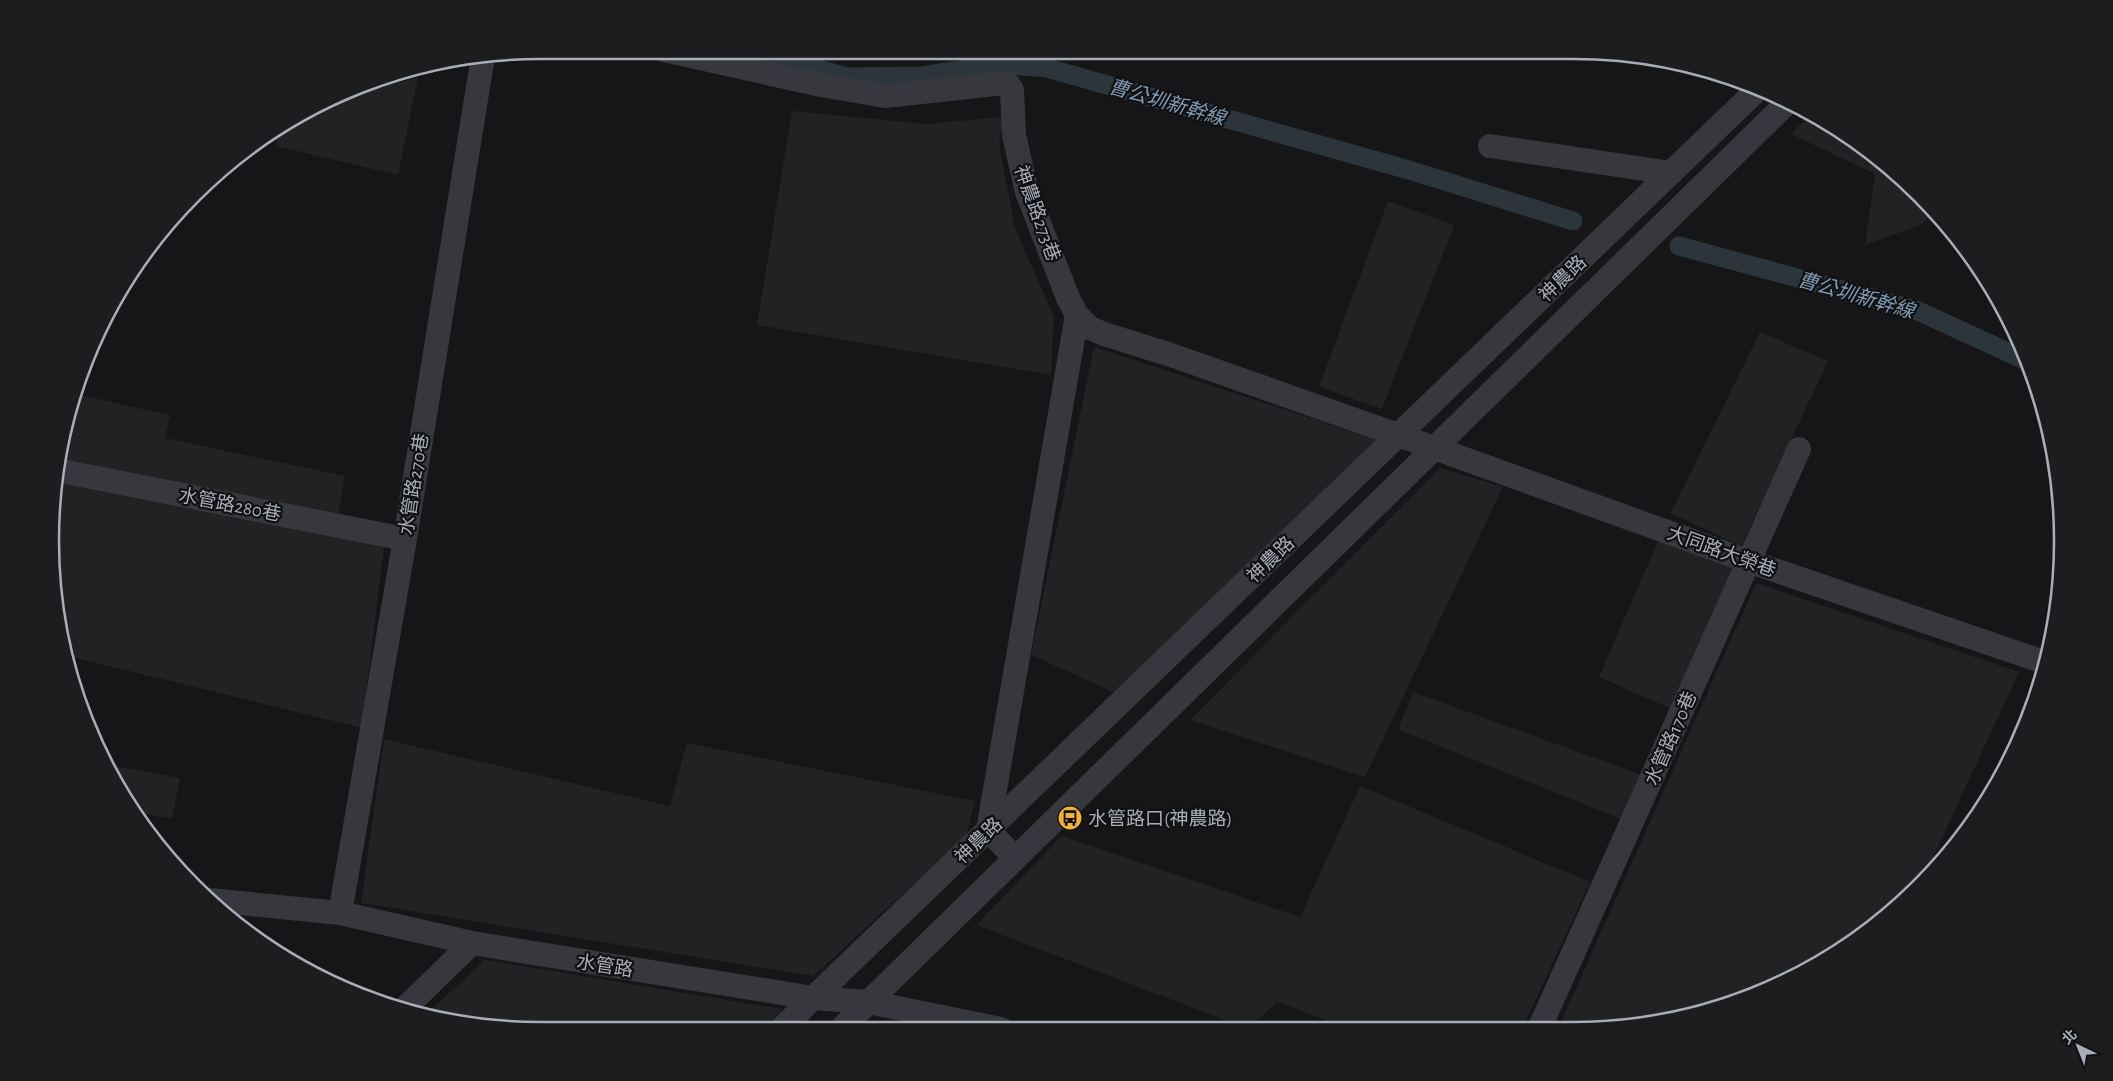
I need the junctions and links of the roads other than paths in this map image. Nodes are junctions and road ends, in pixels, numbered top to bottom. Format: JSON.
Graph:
{"nodes":[{"id":1,"x":704,"y":59,"type":"edge"},
{"id":2,"x":482,"y":63,"type":"edge"},
{"id":3,"x":1753,"y":94,"type":"edge"},
{"id":4,"x":1782,"y":106,"type":"edge"},
{"id":5,"x":1490,"y":146,"type":"dead end"},
{"id":6,"x":1671,"y":173,"type":"junction"},
{"id":7,"x":1077,"y":315,"type":"junction"},
{"id":8,"x":1398,"y":435,"type":"junction"},
{"id":9,"x":1435,"y":448,"type":"junction"},
{"id":10,"x":1799,"y":449,"type":"dead end"},
{"id":11,"x":64,"y":472,"type":"edge"},
{"id":12,"x":404,"y":539,"type":"junction"},
{"id":13,"x":1748,"y":562,"type":"junction"},
{"id":14,"x":2039,"y":660,"type":"edge"},
{"id":15,"x":988,"y":830,"type":"junction"},
{"id":16,"x":1016,"y":858,"type":"junction"},
{"id":17,"x":221,"y":901,"type":"edge"},
{"id":18,"x":340,"y":912,"type":"junction"},
{"id":19,"x":472,"y":943,"type":"junction"},
{"id":20,"x":813,"y":998,"type":"junction"},
{"id":21,"x":868,"y":1002,"type":"junction"},
{"id":22,"x":409,"y":1004,"type":"edge"},
{"id":23,"x":788,"y":1022,"type":"edge"},
{"id":24,"x":848,"y":1022,"type":"edge"},
{"id":25,"x":967,"y":1022,"type":"edge"},
{"id":26,"x":1542,"y":1022,"type":"edge"}],
"edges":[{"from":1,"to":7,"type":"street","name":"神農路273巷"},
{"from":2,"to":12,"type":"street","name":"水管路270巷"},
{"from":3,"to":6,"type":"street","name":"神農路"},
{"from":4,"to":9,"type":"street","name":"神農路"},
{"from":5,"to":6,"type":"street"},
{"from":6,"to":8,"type":"street","name":"神農路"},
{"from":7,"to":8,"type":"street","name":"神農路273巷"},
{"from":7,"to":15,"type":"street"},
{"from":8,"to":9,"type":"street","name":"大同路大榮巷"},
{"from":8,"to":15,"type":"street","name":"神農路"},
{"from":9,"to":13,"type":"street","name":"大同路大榮巷"},
{"from":9,"to":16,"type":"street","name":"神農路"},
{"from":10,"to":13,"type":"street","name":"水管路170巷"},
{"from":11,"to":12,"type":"street","name":"水管路280巷"},
{"from":12,"to":18,"type":"street","name":"水管路270巷"},
{"from":13,"to":14,"type":"street","name":"大同路大榮巷"},
{"from":13,"to":26,"type":"street","name":"水管路170巷"},
{"from":15,"to":16,"type":"street"},
{"from":15,"to":20,"type":"street","name":"神農路"},
{"from":16,"to":21,"type":"street","name":"神農路"},
{"from":17,"to":18,"type":"street","name":"水管路"},
{"from":18,"to":19,"type":"street","name":"水管路"},
{"from":19,"to":20,"type":"street","name":"水管路"},
{"from":19,"to":22,"type":"street"},
{"from":20,"to":21,"type":"street","name":"水管路"},
{"from":20,"to":23,"type":"street","name":"神農路"},
{"from":21,"to":24,"type":"street","name":"神農路"},
{"from":21,"to":25,"type":"street","name":"水管路"}]}
